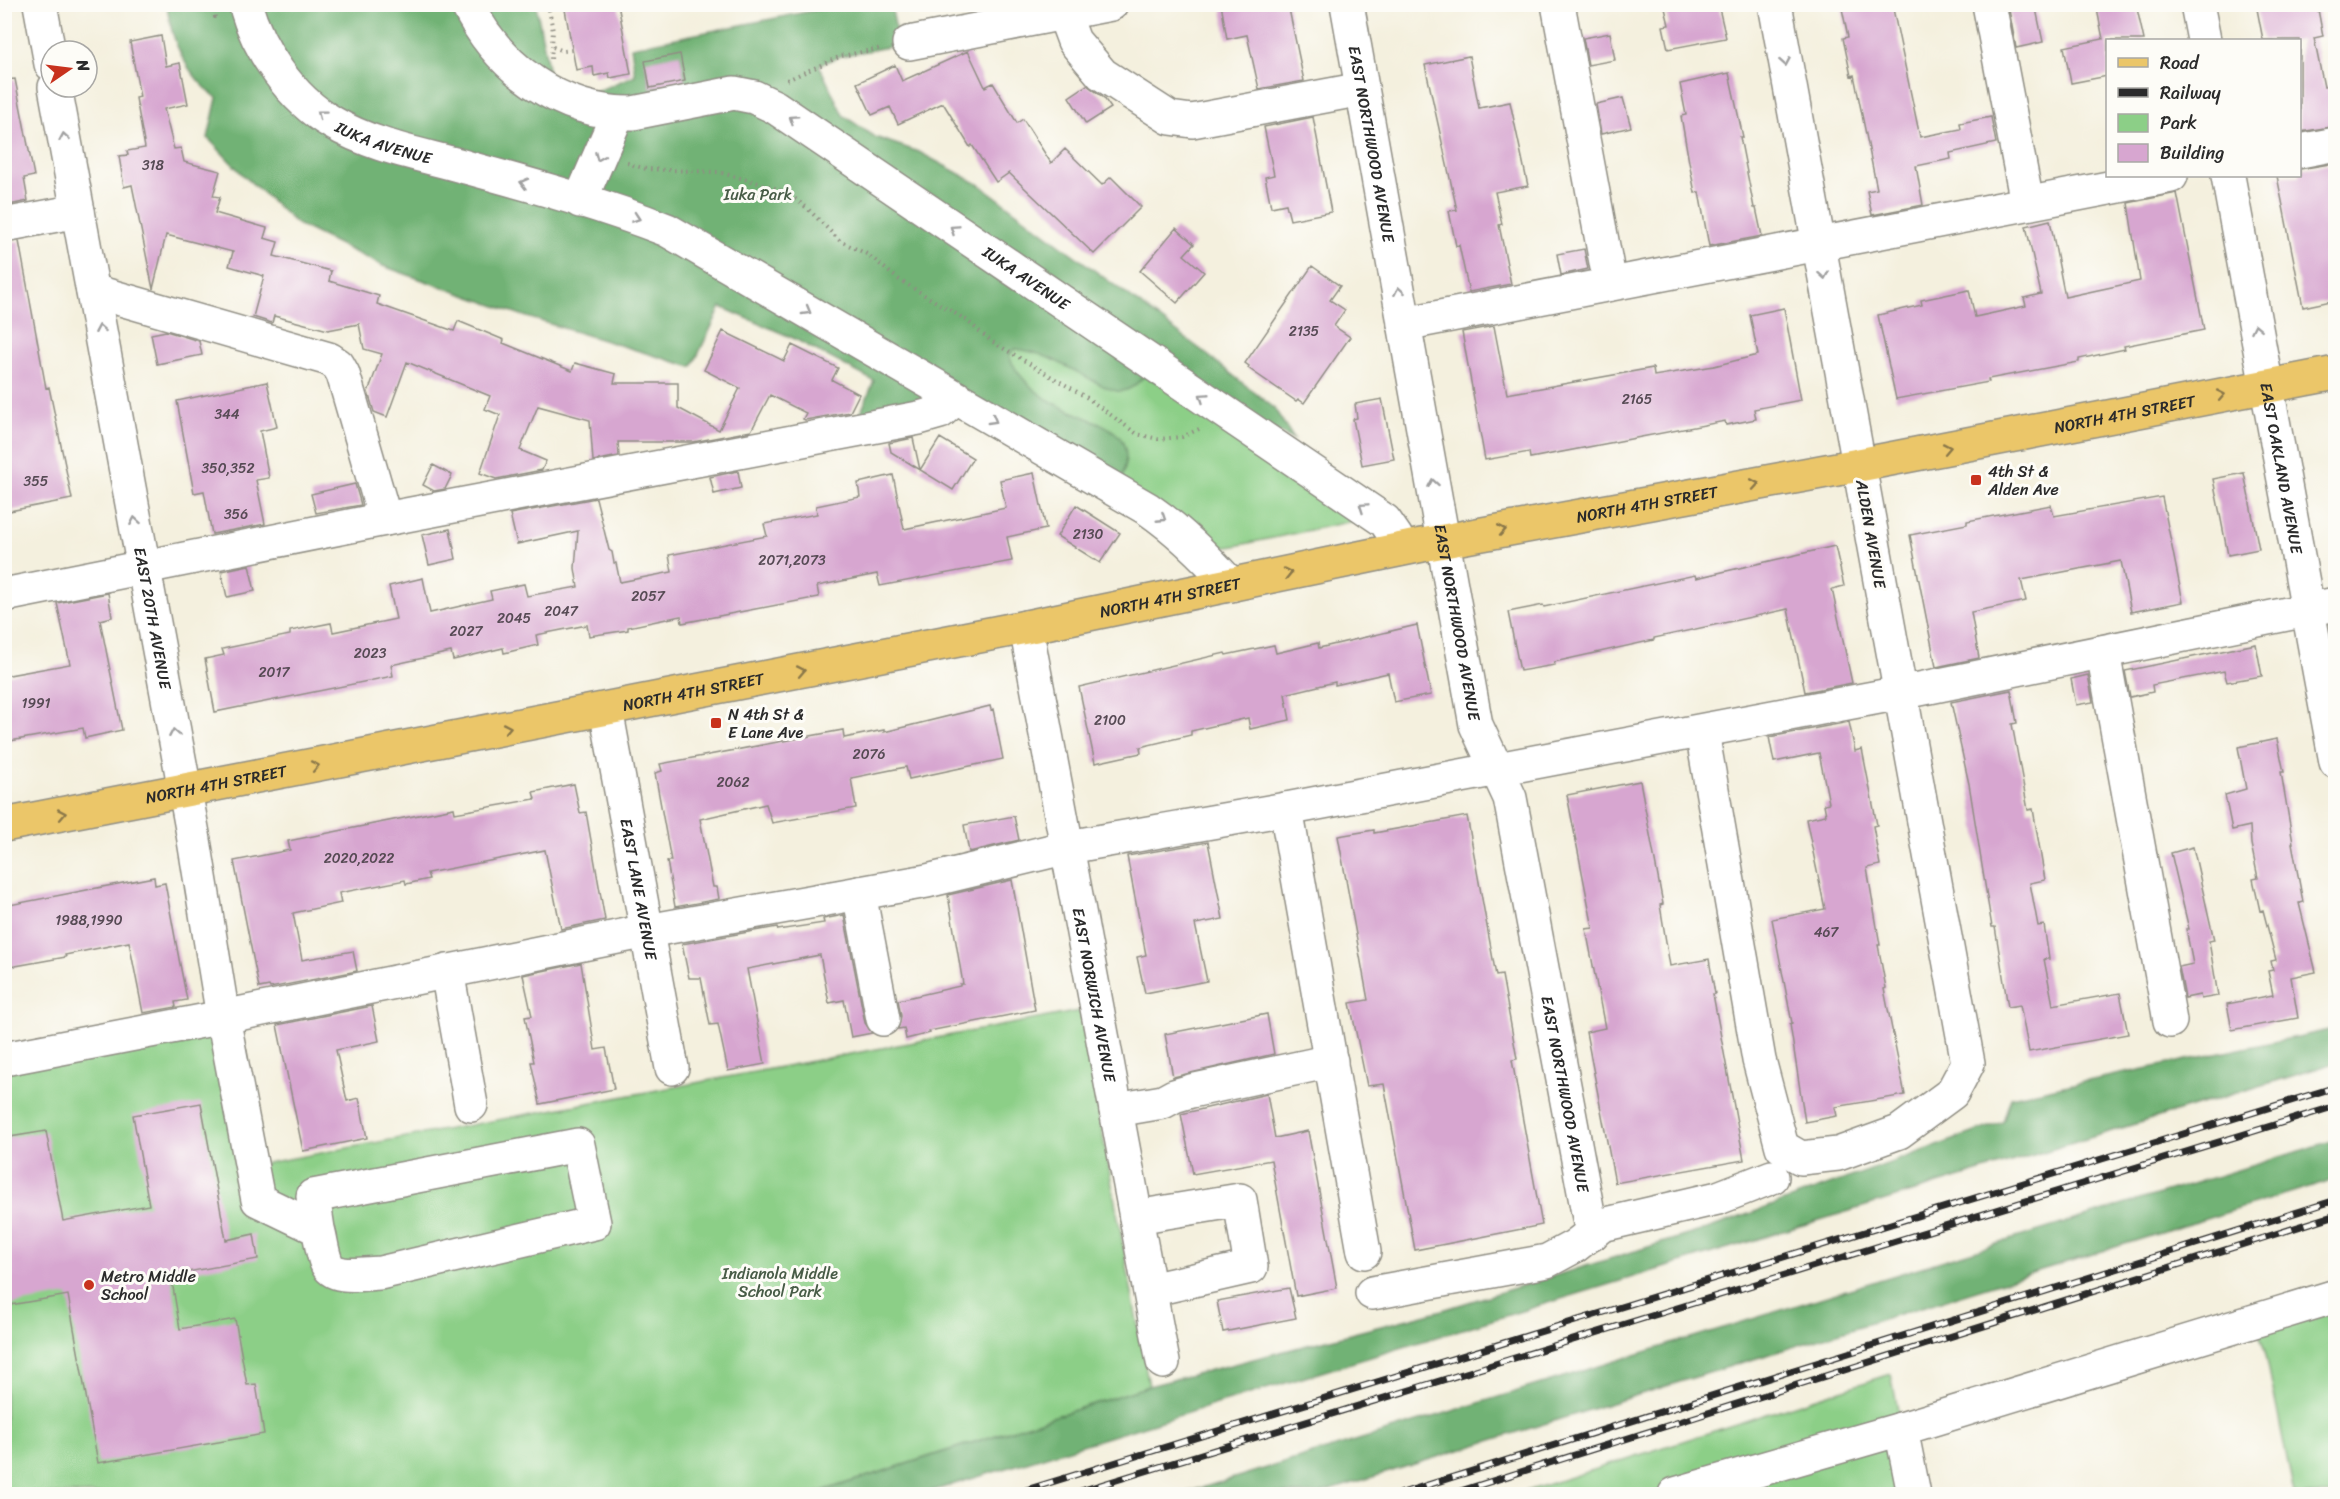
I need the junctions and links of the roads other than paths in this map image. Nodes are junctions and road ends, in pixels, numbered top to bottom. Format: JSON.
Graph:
{"nodes":[{"id":1,"x":40,"y":4,"type":"edge"},
{"id":2,"x":245,"y":4,"type":"edge"},
{"id":3,"x":467,"y":4,"type":"edge"},
{"id":4,"x":1111,"y":4,"type":"edge"},
{"id":5,"x":1347,"y":4,"type":"edge"},
{"id":6,"x":1558,"y":4,"type":"edge"},
{"id":7,"x":1775,"y":4,"type":"edge"},
{"id":8,"x":1989,"y":4,"type":"edge"},
{"id":9,"x":2197,"y":4,"type":"edge"},
{"id":10,"x":1064,"y":14,"type":"junction"},
{"id":11,"x":46,"y":39,"type":"edge"},
{"id":12,"x":2204,"y":39,"type":"edge"},
{"id":13,"x":909,"y":43,"type":"road end"},
{"id":14,"x":1362,"y":88,"type":"junction"},
{"id":15,"x":57,"y":99,"type":"edge"},
{"id":16,"x":618,"y":113,"type":"junction"},
{"id":17,"x":2336,"y":144,"type":"edge"},
{"id":18,"x":2301,"y":151,"type":"edge"},
{"id":19,"x":2165,"y":177,"type":"edge"},
{"id":20,"x":2228,"y":177,"type":"edge"},
{"id":21,"x":580,"y":201,"type":"junction"},
{"id":22,"x":2027,"y":203,"type":"junction"},
{"id":23,"x":78,"y":211,"type":"junction"},
{"id":24,"x":4,"y":225,"type":"edge"},
{"id":25,"x":1818,"y":243,"type":"junction"},
{"id":26,"x":1610,"y":284,"type":"junction"},
{"id":27,"x":93,"y":291,"type":"junction"},
{"id":28,"x":1404,"y":324,"type":"junction"},
{"id":29,"x":2336,"y":373,"type":"edge"},
{"id":30,"x":2267,"y":386,"type":"junction"},
{"id":31,"x":956,"y":398,"type":"junction"},
{"id":32,"x":1859,"y":465,"type":"junction"},
{"id":33,"x":385,"y":519,"type":"junction"},
{"id":34,"x":1444,"y":541,"type":"junction"},
{"id":35,"x":1400,"y":549,"type":"junction"},
{"id":36,"x":144,"y":569,"type":"junction"},
{"id":37,"x":1231,"y":585,"type":"junction"},
{"id":38,"x":4,"y":595,"type":"edge"},
{"id":39,"x":2321,"y":606,"type":"edge"},
{"id":40,"x":1026,"y":627,"type":"junction"},
{"id":41,"x":2103,"y":652,"type":"junction"},
{"id":42,"x":1900,"y":693,"type":"junction"},
{"id":43,"x":606,"y":709,"type":"junction"},
{"id":44,"x":1702,"y":732,"type":"junction"},
{"id":45,"x":2336,"y":762,"type":"edge"},
{"id":46,"x":1496,"y":768,"type":"junction"},
{"id":47,"x":185,"y":791,"type":"junction"},
{"id":48,"x":1286,"y":809,"type":"junction"},
{"id":49,"x":4,"y":825,"type":"edge"},
{"id":50,"x":1068,"y":847,"type":"junction"},
{"id":51,"x":859,"y":893,"type":"junction"},
{"id":52,"x":647,"y":931,"type":"junction"},
{"id":53,"x":447,"y":971,"type":"junction"},
{"id":54,"x":223,"y":1017,"type":"junction"},
{"id":55,"x":883,"y":1019,"type":"dead end"},
{"id":56,"x":2169,"y":1021,"type":"dead end"},
{"id":57,"x":4,"y":1059,"type":"edge"},
{"id":58,"x":1331,"y":1061,"type":"junction"},
{"id":59,"x":672,"y":1068,"type":"dead end"},
{"id":60,"x":471,"y":1106,"type":"dead end"},
{"id":61,"x":1116,"y":1110,"type":"junction"},
{"id":62,"x":1772,"y":1177,"type":"dead end"},
{"id":63,"x":1136,"y":1216,"type":"junction"},
{"id":64,"x":318,"y":1229,"type":"junction"},
{"id":65,"x":1592,"y":1234,"type":"junction"},
{"id":66,"x":1364,"y":1252,"type":"dead end"},
{"id":67,"x":1150,"y":1290,"type":"junction"},
{"id":68,"x":1372,"y":1293,"type":"dead end"},
{"id":69,"x":2336,"y":1296,"type":"edge"},
{"id":70,"x":1163,"y":1362,"type":"dead end"},
{"id":71,"x":1901,"y":1430,"type":"junction"},
{"id":72,"x":1675,"y":1494,"type":"edge"},
{"id":73,"x":1914,"y":1494,"type":"edge"}],
"edges":[{"from":1,"to":11,"type":"street"},
{"from":21,"to":2,"type":"street","name":"IUKA AVENUE","one_way":true},
{"from":3,"to":16,"type":"street","name":"IUKA AVENUE"},
{"from":4,"to":10,"type":"street"},
{"from":5,"to":14,"type":"street","name":"EAST NORTHWOOD AVENUE"},
{"from":6,"to":26,"type":"street"},
{"from":7,"to":25,"type":"street","name":"ALDEN AVENUE","one_way":true},
{"from":8,"to":22,"type":"street"},
{"from":9,"to":12,"type":"street"},
{"from":10,"to":13,"type":"street"},
{"from":10,"to":14,"type":"street"},
{"from":28,"to":14,"type":"street","name":"EAST NORTHWOOD AVENUE","one_way":true},
{"from":23,"to":15,"type":"street","name":"EAST 20TH AVENUE","one_way":true},
{"from":16,"to":21,"type":"street","one_way":true},
{"from":35,"to":16,"type":"street","name":"IUKA AVENUE","one_way":true},
{"from":17,"to":18,"type":"street"},
{"from":19,"to":22,"type":"street"},
{"from":30,"to":20,"type":"street","name":"EAST OAKLAND AVENUE","one_way":true},
{"from":21,"to":31,"type":"street","name":"IUKA AVENUE","one_way":true},
{"from":22,"to":25,"type":"street"},
{"from":23,"to":24,"type":"street"},
{"from":23,"to":27,"type":"street","name":"EAST 20TH AVENUE"},
{"from":25,"to":26,"type":"street"},
{"from":25,"to":32,"type":"street","name":"ALDEN AVENUE","one_way":true},
{"from":26,"to":28,"type":"street"},
{"from":27,"to":33,"type":"street"},
{"from":36,"to":27,"type":"street","name":"EAST 20TH AVENUE","one_way":true},
{"from":34,"to":28,"type":"street","name":"EAST NORTHWOOD AVENUE","one_way":true},
{"from":29,"to":30,"type":"main road","name":"NORTH 4TH STREET"},
{"from":32,"to":30,"type":"main road","name":"NORTH 4TH STREET","one_way":true},
{"from":30,"to":39,"type":"street","name":"EAST OAKLAND AVENUE"},
{"from":31,"to":33,"type":"street"},
{"from":31,"to":37,"type":"street","name":"IUKA AVENUE","one_way":true},
{"from":34,"to":32,"type":"main road","name":"NORTH 4TH STREET","one_way":true},
{"from":32,"to":42,"type":"street","name":"ALDEN AVENUE"},
{"from":33,"to":36,"type":"street"},
{"from":34,"to":35,"type":"main road","name":"NORTH 4TH STREET"},
{"from":34,"to":46,"type":"street","name":"EAST NORTHWOOD AVENUE"},
{"from":37,"to":35,"type":"main road","name":"NORTH 4TH STREET","one_way":true},
{"from":36,"to":38,"type":"street"},
{"from":47,"to":36,"type":"street","name":"EAST 20TH AVENUE","one_way":true},
{"from":37,"to":40,"type":"main road","name":"NORTH 4TH STREET"},
{"from":39,"to":41,"type":"street"},
{"from":39,"to":45,"type":"street","name":"EAST OAKLAND AVENUE"},
{"from":43,"to":40,"type":"main road","name":"NORTH 4TH STREET","one_way":true},
{"from":40,"to":50,"type":"street","name":"EAST NORWICH AVENUE"},
{"from":41,"to":42,"type":"street"},
{"from":41,"to":56,"type":"street"},
{"from":42,"to":44,"type":"street"},
{"from":42,"to":44,"type":"street","name":"ALDEN AVENUE"},
{"from":47,"to":43,"type":"main road","name":"NORTH 4TH STREET","one_way":true},
{"from":43,"to":52,"type":"street","name":"EAST LANE AVENUE"},
{"from":44,"to":46,"type":"street"},
{"from":46,"to":48,"type":"street"},
{"from":46,"to":65,"type":"street","name":"EAST NORTHWOOD AVENUE"},
{"from":49,"to":47,"type":"main road","name":"NORTH 4TH STREET","one_way":true},
{"from":47,"to":54,"type":"street","name":"EAST 20TH AVENUE"},
{"from":48,"to":50,"type":"street"},
{"from":48,"to":58,"type":"street"},
{"from":50,"to":51,"type":"street"},
{"from":50,"to":61,"type":"street","name":"EAST NORWICH AVENUE"},
{"from":51,"to":52,"type":"street"},
{"from":51,"to":55,"type":"street"},
{"from":52,"to":53,"type":"street"},
{"from":52,"to":59,"type":"street","name":"EAST LANE AVENUE"},
{"from":53,"to":54,"type":"street"},
{"from":53,"to":60,"type":"street"},
{"from":54,"to":57,"type":"street"},
{"from":54,"to":64,"type":"street","name":"EAST 20TH AVENUE"},
{"from":58,"to":61,"type":"street"},
{"from":58,"to":66,"type":"street"},
{"from":61,"to":63,"type":"street","name":"EAST NORWICH AVENUE"},
{"from":62,"to":65,"type":"street"},
{"from":63,"to":67,"type":"street","name":"EAST NORWICH AVENUE"},
{"from":63,"to":67,"type":"street"},
{"from":64,"to":64,"type":"street"},
{"from":65,"to":68,"type":"street"},
{"from":67,"to":70,"type":"street","name":"EAST NORWICH AVENUE"},
{"from":69,"to":71,"type":"street"},
{"from":71,"to":72,"type":"street"},
{"from":71,"to":73,"type":"street"}]}
